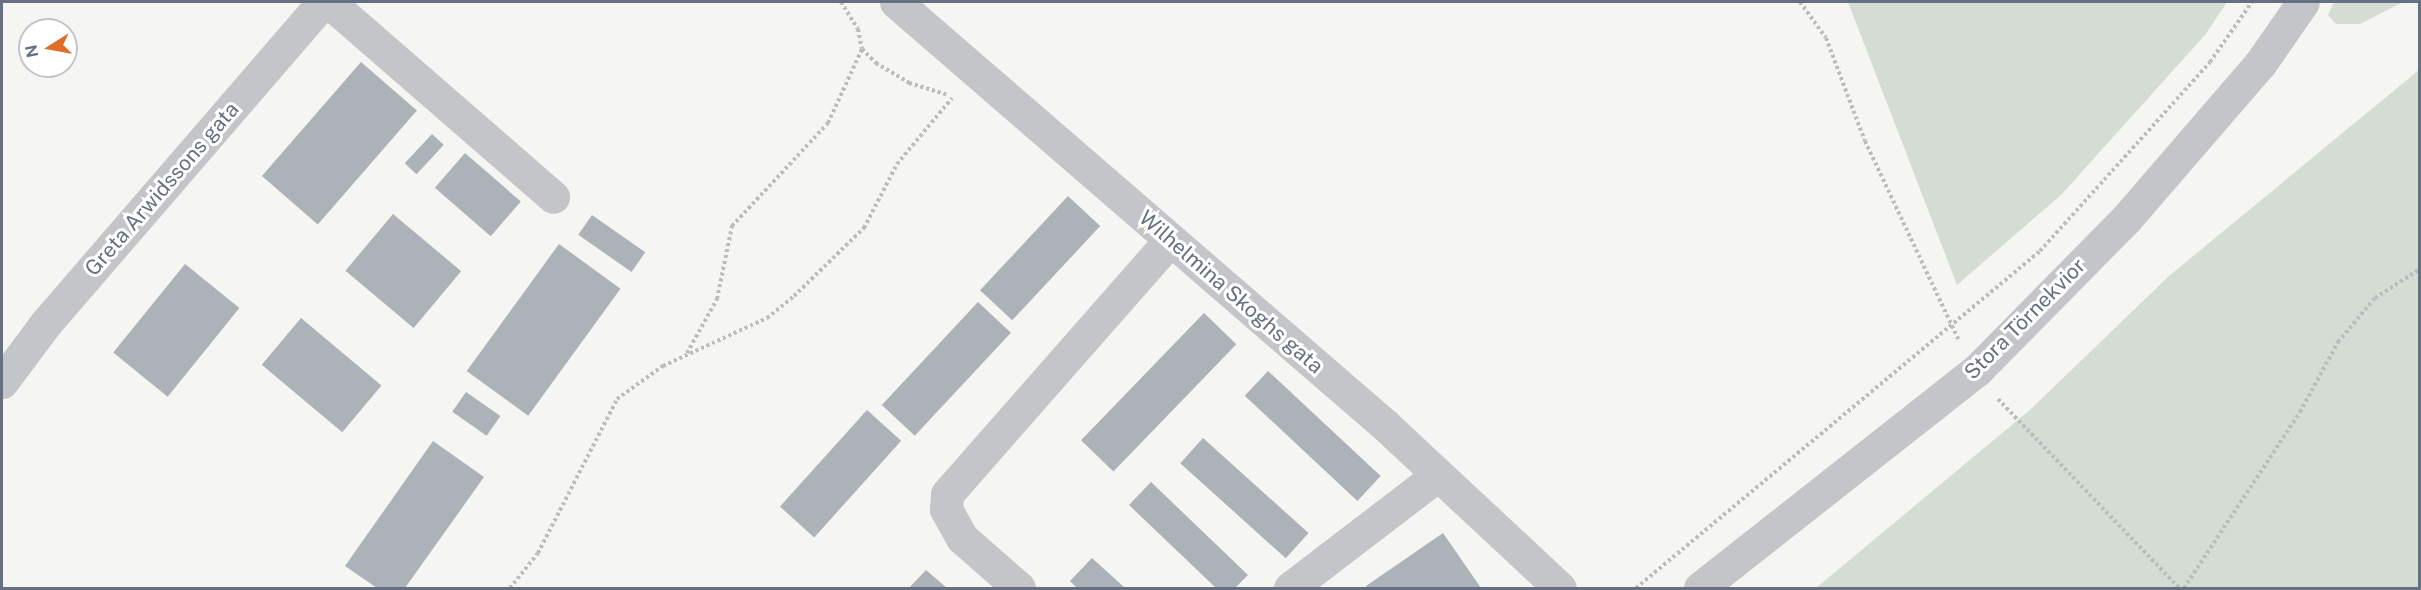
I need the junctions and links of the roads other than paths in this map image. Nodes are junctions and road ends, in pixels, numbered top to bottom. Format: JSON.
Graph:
{"nodes":[{"id":1,"x":323,"y":2,"type":"edge"},
{"id":2,"x":329,"y":2,"type":"edge"},
{"id":3,"x":896,"y":2,"type":"edge"},
{"id":4,"x":2303,"y":2,"type":"edge"},
{"id":5,"x":553,"y":197,"type":"dead end"},
{"id":6,"x":1170,"y":240,"type":"junction"},
{"id":7,"x":2,"y":379,"type":"edge"},
{"id":8,"x":1438,"y":475,"type":"junction"},
{"id":9,"x":1019,"y":588,"type":"edge"},
{"id":10,"x":1290,"y":588,"type":"edge"},
{"id":11,"x":1560,"y":588,"type":"edge"},
{"id":12,"x":1700,"y":588,"type":"edge"}],
"edges":[{"from":1,"to":7,"type":"street","name":"Greta Arwidssons gata"},
{"from":2,"to":5,"type":"street"},
{"from":3,"to":6,"type":"street","name":"Wilhelmina Skoghs gata"},
{"from":4,"to":12,"type":"street","name":"Stora Törnekvior"},
{"from":6,"to":8,"type":"street","name":"Wilhelmina Skoghs gata"},
{"from":6,"to":9,"type":"street"},
{"from":8,"to":10,"type":"street"},
{"from":8,"to":11,"type":"street","name":"Wilhelmina Skoghs gata"}]}
